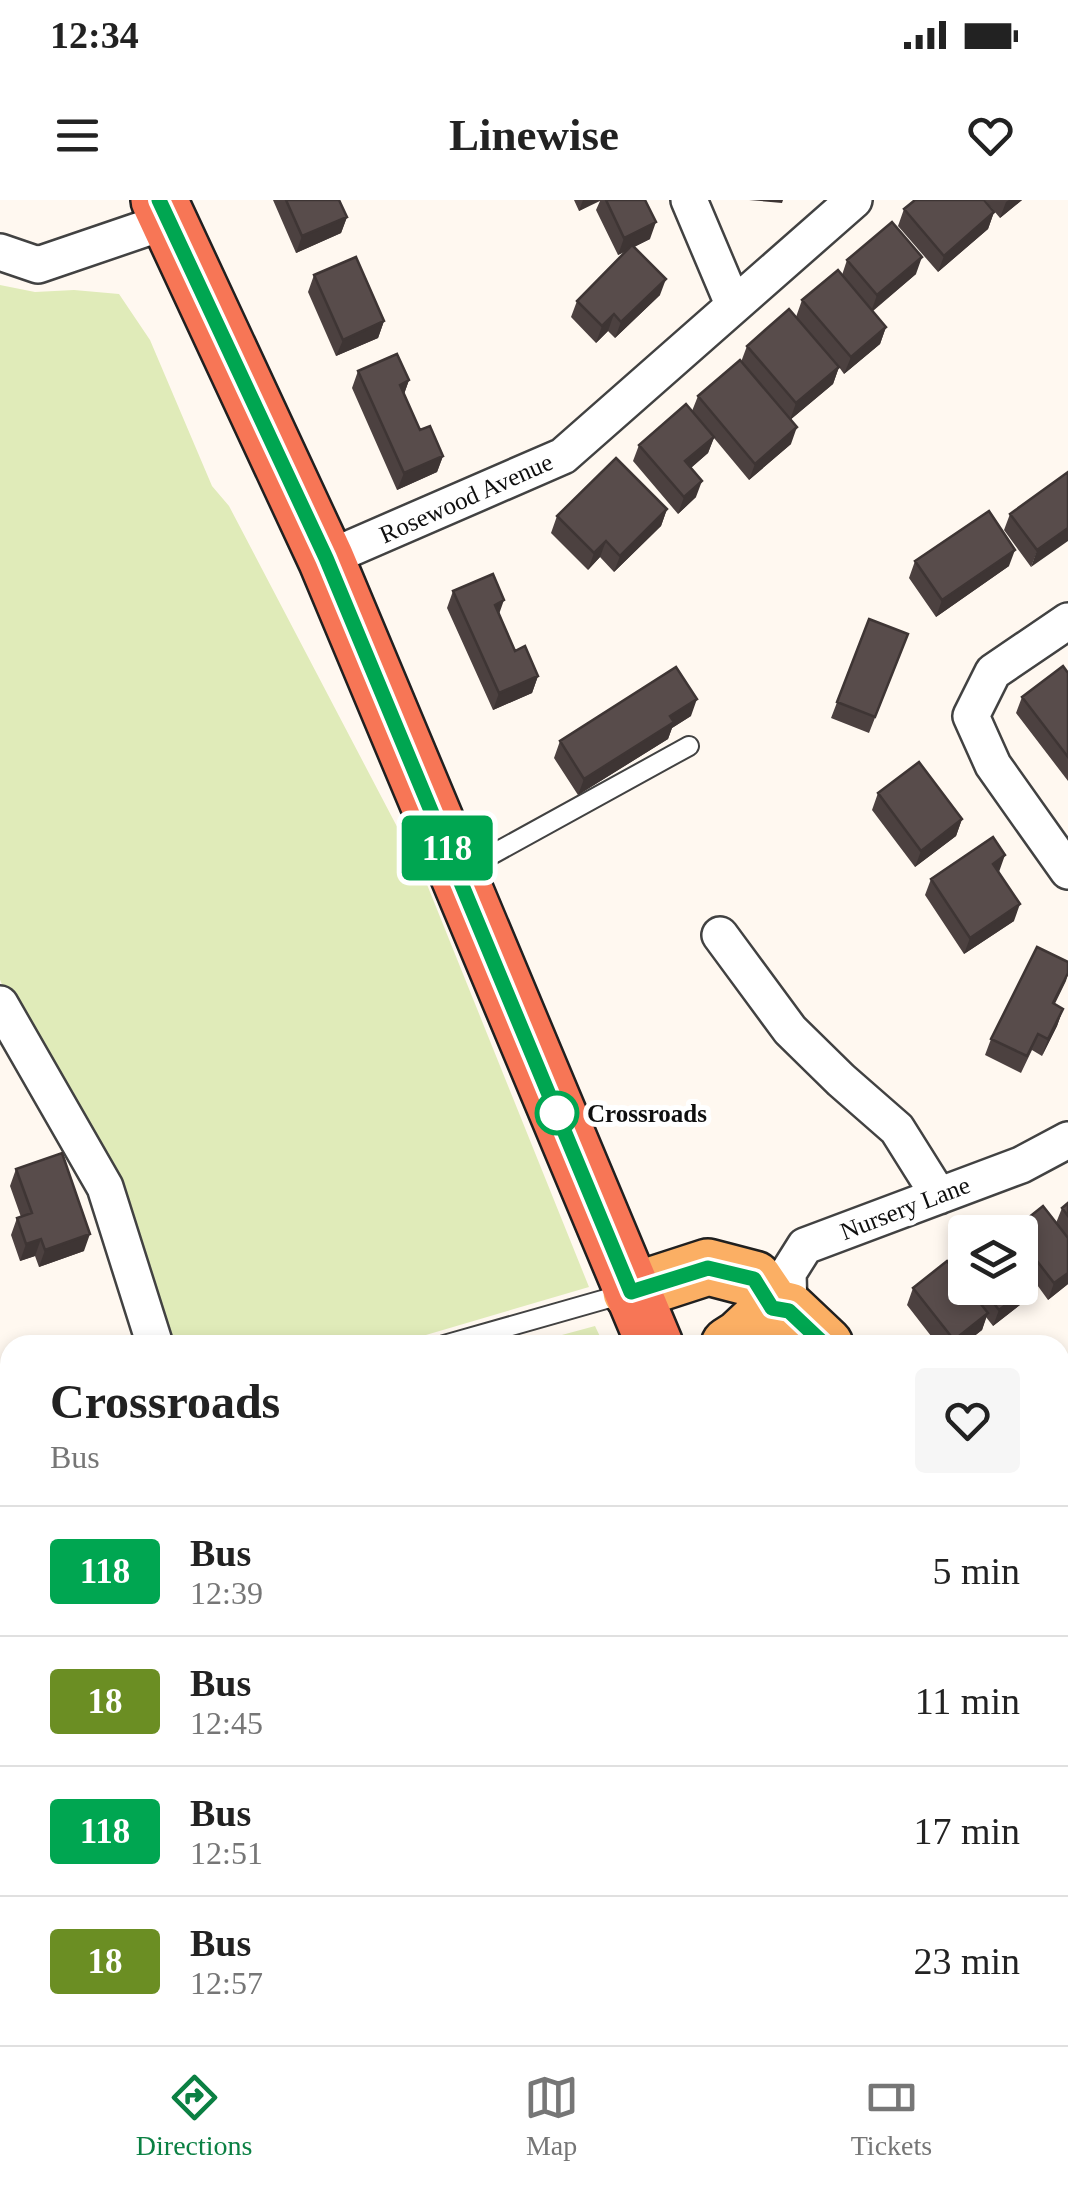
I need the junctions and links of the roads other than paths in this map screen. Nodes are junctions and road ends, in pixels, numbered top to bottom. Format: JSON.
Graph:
{"nodes":[{"id":1,"x":689,"y":200,"type":"edge"},
{"id":2,"x":854,"y":200,"type":"edge"},
{"id":3,"x":163,"y":210,"type":"edge"},
{"id":4,"x":0,"y":252,"type":"edge"},
{"id":5,"x":733,"y":304,"type":"junction"},
{"id":6,"x":326,"y":558,"type":"junction"},
{"id":7,"x":1068,"y":621,"type":"edge"},
{"id":8,"x":690,"y":746,"type":"dead end"},
{"id":9,"x":1068,"y":871,"type":"edge"},
{"id":10,"x":457,"y":873,"type":"junction"},
{"id":11,"x":720,"y":934,"type":"dead end"},
{"id":12,"x":0,"y":1004,"type":"edge"},
{"id":13,"x":1068,"y":1140,"type":"edge"},
{"id":14,"x":939,"y":1196,"type":"junction"},
{"id":15,"x":631,"y":1292,"type":"junction"},
{"id":16,"x":796,"y":1321,"type":"edge"},
{"id":17,"x":152,"y":1335,"type":"edge"},
{"id":18,"x":479,"y":1335,"type":"edge"},
{"id":19,"x":650,"y":1335,"type":"edge"},
{"id":20,"x":750,"y":1335,"type":"edge"}],
"edges":[{"from":1,"to":5,"type":"street"},
{"from":2,"to":5,"type":"street","name":"Rosewood Avenue"},
{"from":3,"to":4,"type":"street"},
{"from":3,"to":6,"type":"highway"},
{"from":5,"to":6,"type":"street","name":"Rosewood Avenue"},
{"from":6,"to":10,"type":"highway"},
{"from":7,"to":9,"type":"street"},
{"from":8,"to":10,"type":"lane"},
{"from":10,"to":15,"type":"highway"},
{"from":11,"to":14,"type":"street"},
{"from":12,"to":17,"type":"street"},
{"from":13,"to":14,"type":"street","name":"Nursery Lane"},
{"from":14,"to":16,"type":"street","name":"Nursery Lane"},
{"from":15,"to":16,"type":"main road"},
{"from":15,"to":18,"type":"lane"},
{"from":15,"to":19,"type":"highway"},
{"from":16,"to":20,"type":"main road"}]}
